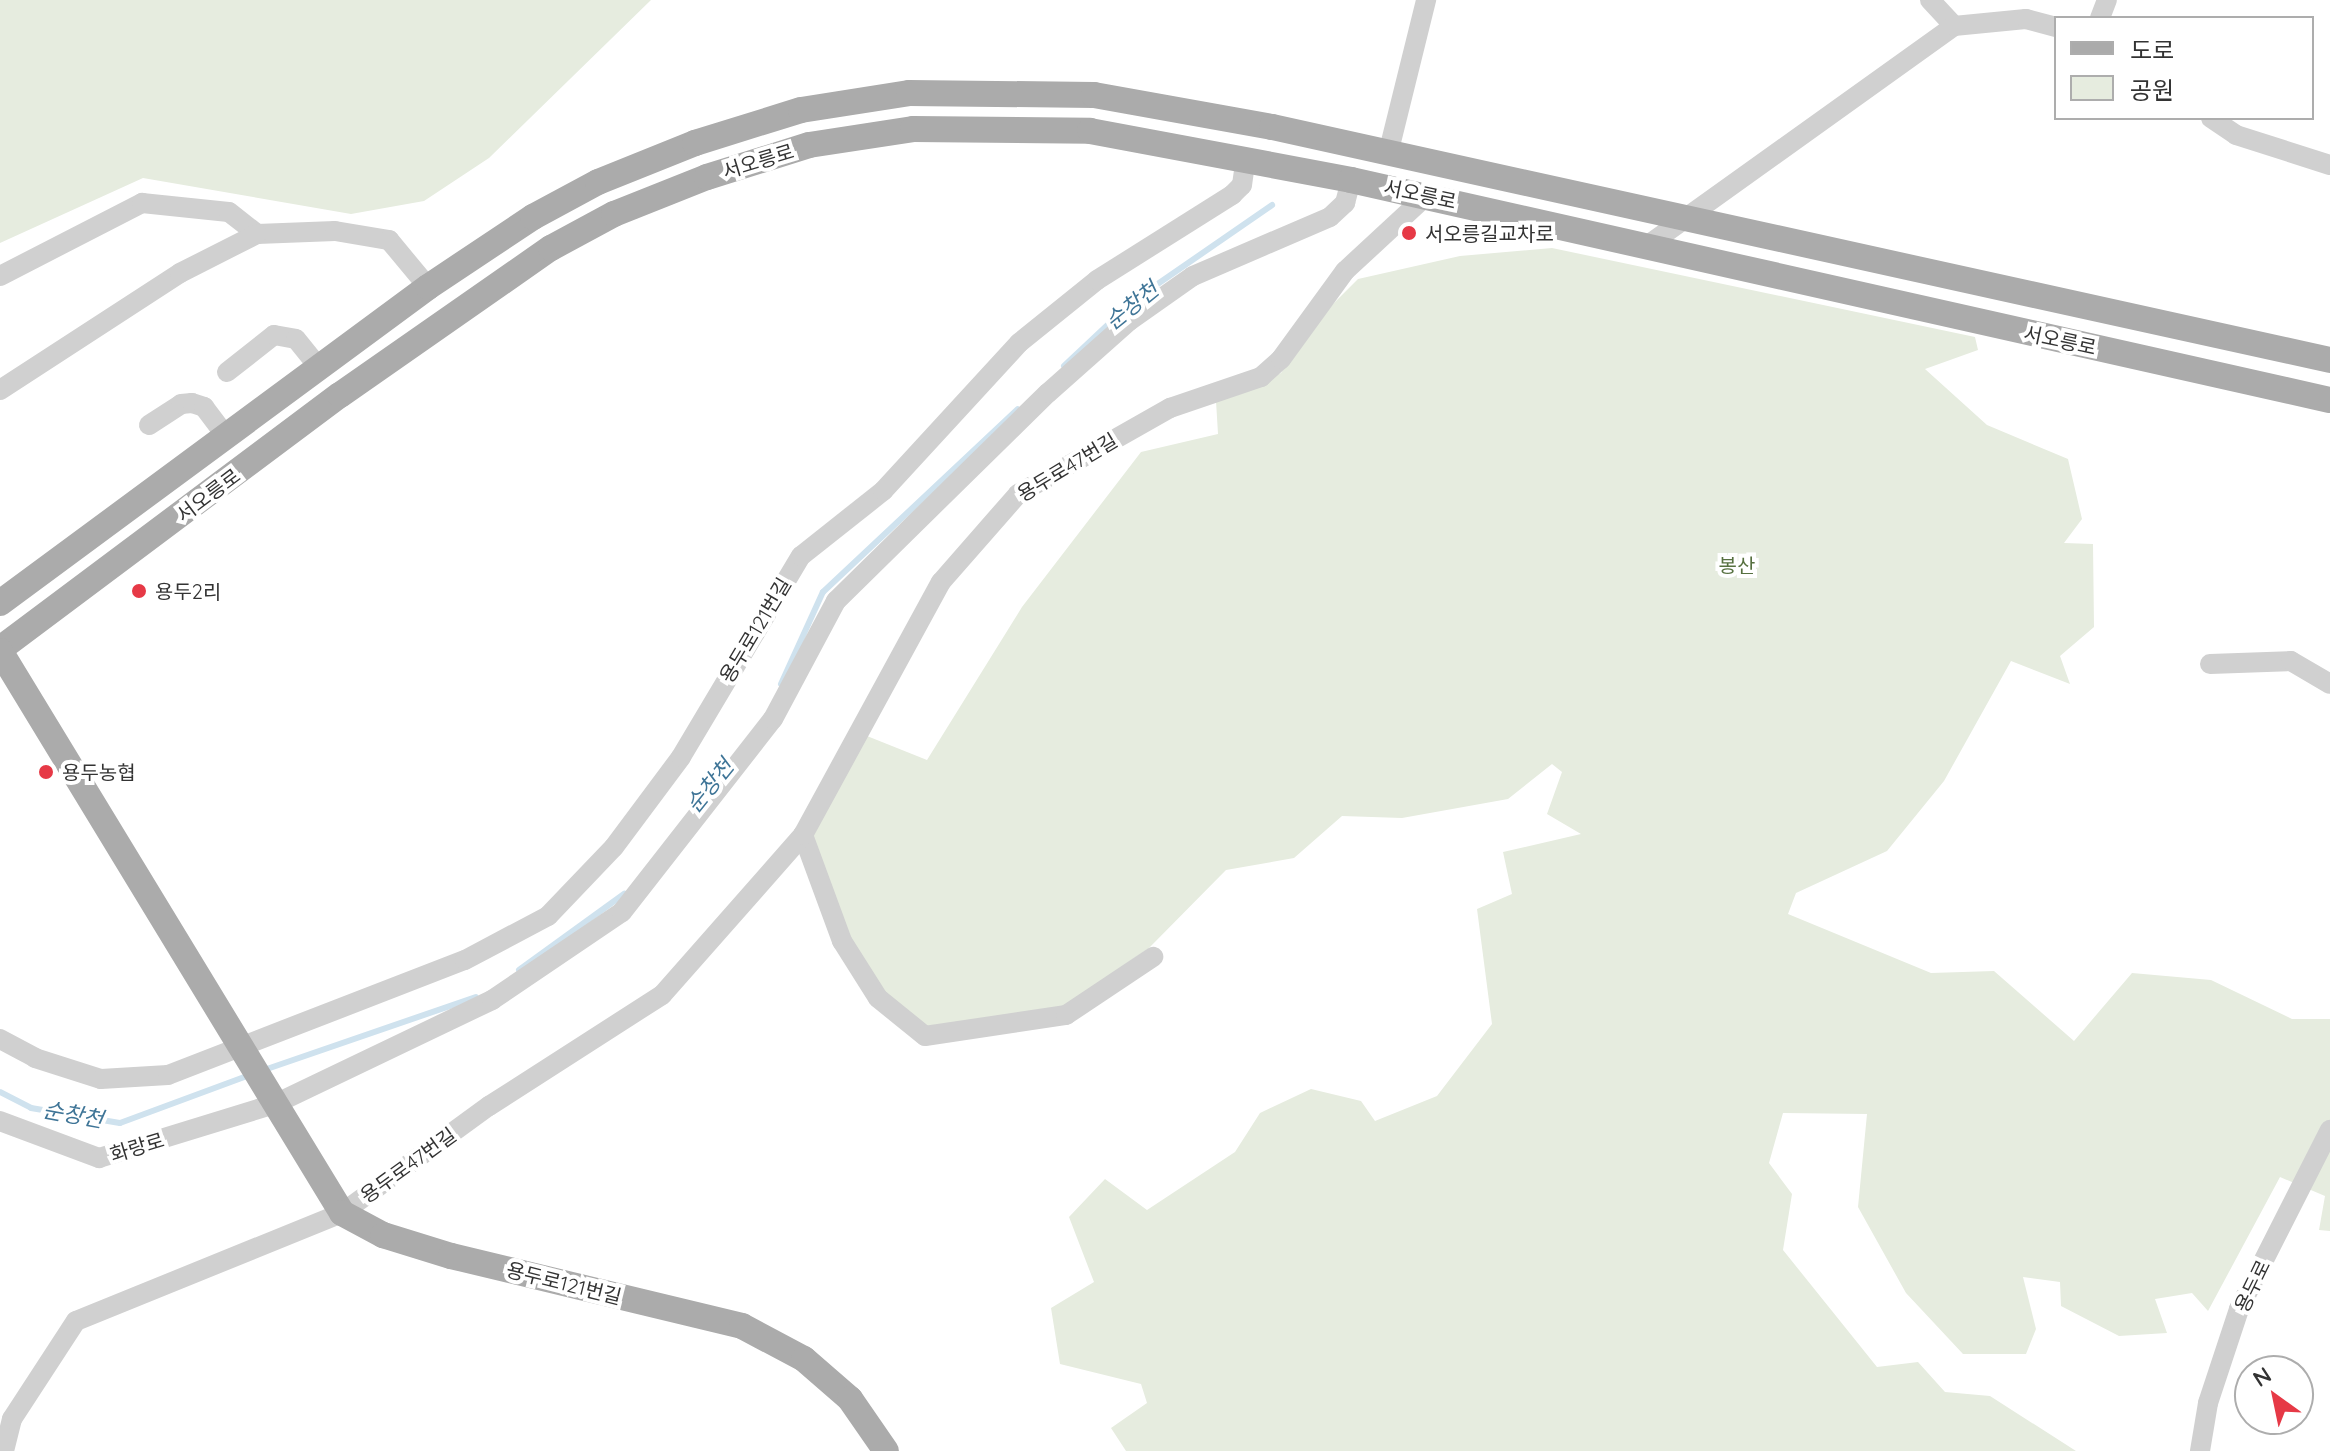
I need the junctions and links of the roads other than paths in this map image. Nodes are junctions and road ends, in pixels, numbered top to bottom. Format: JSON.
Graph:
{"nodes":[{"id":1,"x":1426,"y":0,"type":"edge"},
{"id":2,"x":1930,"y":0,"type":"edge"},
{"id":3,"x":1954,"y":26,"type":"junction"},
{"id":4,"x":2054,"y":26,"type":"edge"},
{"id":5,"x":2214,"y":120,"type":"edge"},
{"id":6,"x":1388,"y":154,"type":"junction"},
{"id":7,"x":1245,"y":163,"type":"junction"},
{"id":8,"x":2330,"y":165,"type":"edge"},
{"id":9,"x":1351,"y":180,"type":"junction"},
{"id":10,"x":1426,"y":196,"type":"junction"},
{"id":11,"x":1689,"y":217,"type":"junction"},
{"id":12,"x":257,"y":234,"type":"junction"},
{"id":13,"x":1651,"y":243,"type":"junction"},
{"id":14,"x":0,"y":276,"type":"edge"},
{"id":15,"x":428,"y":287,"type":"junction"},
{"id":16,"x":2330,"y":360,"type":"edge"},
{"id":17,"x":318,"y":366,"type":"junction"},
{"id":18,"x":227,"y":372,"type":"dead end"},
{"id":19,"x":0,"y":390,"type":"edge"},
{"id":20,"x":2330,"y":400,"type":"edge"},
{"id":21,"x":149,"y":425,"type":"dead end"},
{"id":22,"x":227,"y":437,"type":"junction"},
{"id":23,"x":0,"y":603,"type":"edge"},
{"id":24,"x":0,"y":650,"type":"edge"},
{"id":25,"x":2210,"y":664,"type":"dead end"},
{"id":26,"x":2330,"y":684,"type":"edge"},
{"id":27,"x":803,"y":835,"type":"junction"},
{"id":28,"x":1153,"y":957,"type":"dead end"},
{"id":29,"x":0,"y":1039,"type":"edge"},
{"id":30,"x":244,"y":1052,"type":"junction"},
{"id":31,"x":271,"y":1097,"type":"junction"},
{"id":32,"x":0,"y":1121,"type":"edge"},
{"id":33,"x":2330,"y":1130,"type":"edge"},
{"id":34,"x":342,"y":1213,"type":"junction"},
{"id":35,"x":4,"y":1451,"type":"edge"},
{"id":36,"x":886,"y":1451,"type":"edge"},
{"id":37,"x":2200,"y":1451,"type":"edge"}],
"edges":[{"from":1,"to":6,"type":"street","name":"서오릉로"},
{"from":2,"to":3,"type":"street"},
{"from":3,"to":4,"type":"street"},
{"from":3,"to":11,"type":"street"},
{"from":5,"to":8,"type":"street"},
{"from":6,"to":11,"type":"main road","name":"서오릉로"},
{"from":6,"to":15,"type":"main road","name":"서오릉로"},
{"from":7,"to":9,"type":"main road","name":"서오릉로"},
{"from":7,"to":24,"type":"main road","name":"서오릉로"},
{"from":7,"to":30,"type":"street","name":"용두로121번길"},
{"from":9,"to":10,"type":"main road","name":"서오릉로"},
{"from":9,"to":31,"type":"street","name":"화랑로"},
{"from":10,"to":13,"type":"main road","name":"서오릉로"},
{"from":10,"to":27,"type":"street","name":"용두로47번길"},
{"from":11,"to":13,"type":"street"},
{"from":11,"to":16,"type":"main road","name":"서오릉로"},
{"from":12,"to":14,"type":"street"},
{"from":12,"to":15,"type":"street"},
{"from":12,"to":19,"type":"street"},
{"from":13,"to":20,"type":"main road","name":"서오릉로"},
{"from":15,"to":17,"type":"main road","name":"서오릉로"},
{"from":17,"to":18,"type":"street"},
{"from":17,"to":22,"type":"main road","name":"서오릉로"},
{"from":21,"to":22,"type":"street"},
{"from":22,"to":23,"type":"main road","name":"서오릉로"},
{"from":24,"to":30,"type":"main road"},
{"from":25,"to":26,"type":"street"},
{"from":27,"to":28,"type":"street"},
{"from":27,"to":34,"type":"street","name":"용두로47번길"},
{"from":29,"to":30,"type":"street","name":"용두로121번길"},
{"from":30,"to":31,"type":"main road"},
{"from":31,"to":32,"type":"street","name":"화랑로"},
{"from":31,"to":34,"type":"main road"},
{"from":33,"to":37,"type":"street","name":"용두로"},
{"from":34,"to":35,"type":"street","name":"용두로47번길"},
{"from":34,"to":36,"type":"main road","name":"용두로121번길"}]}
